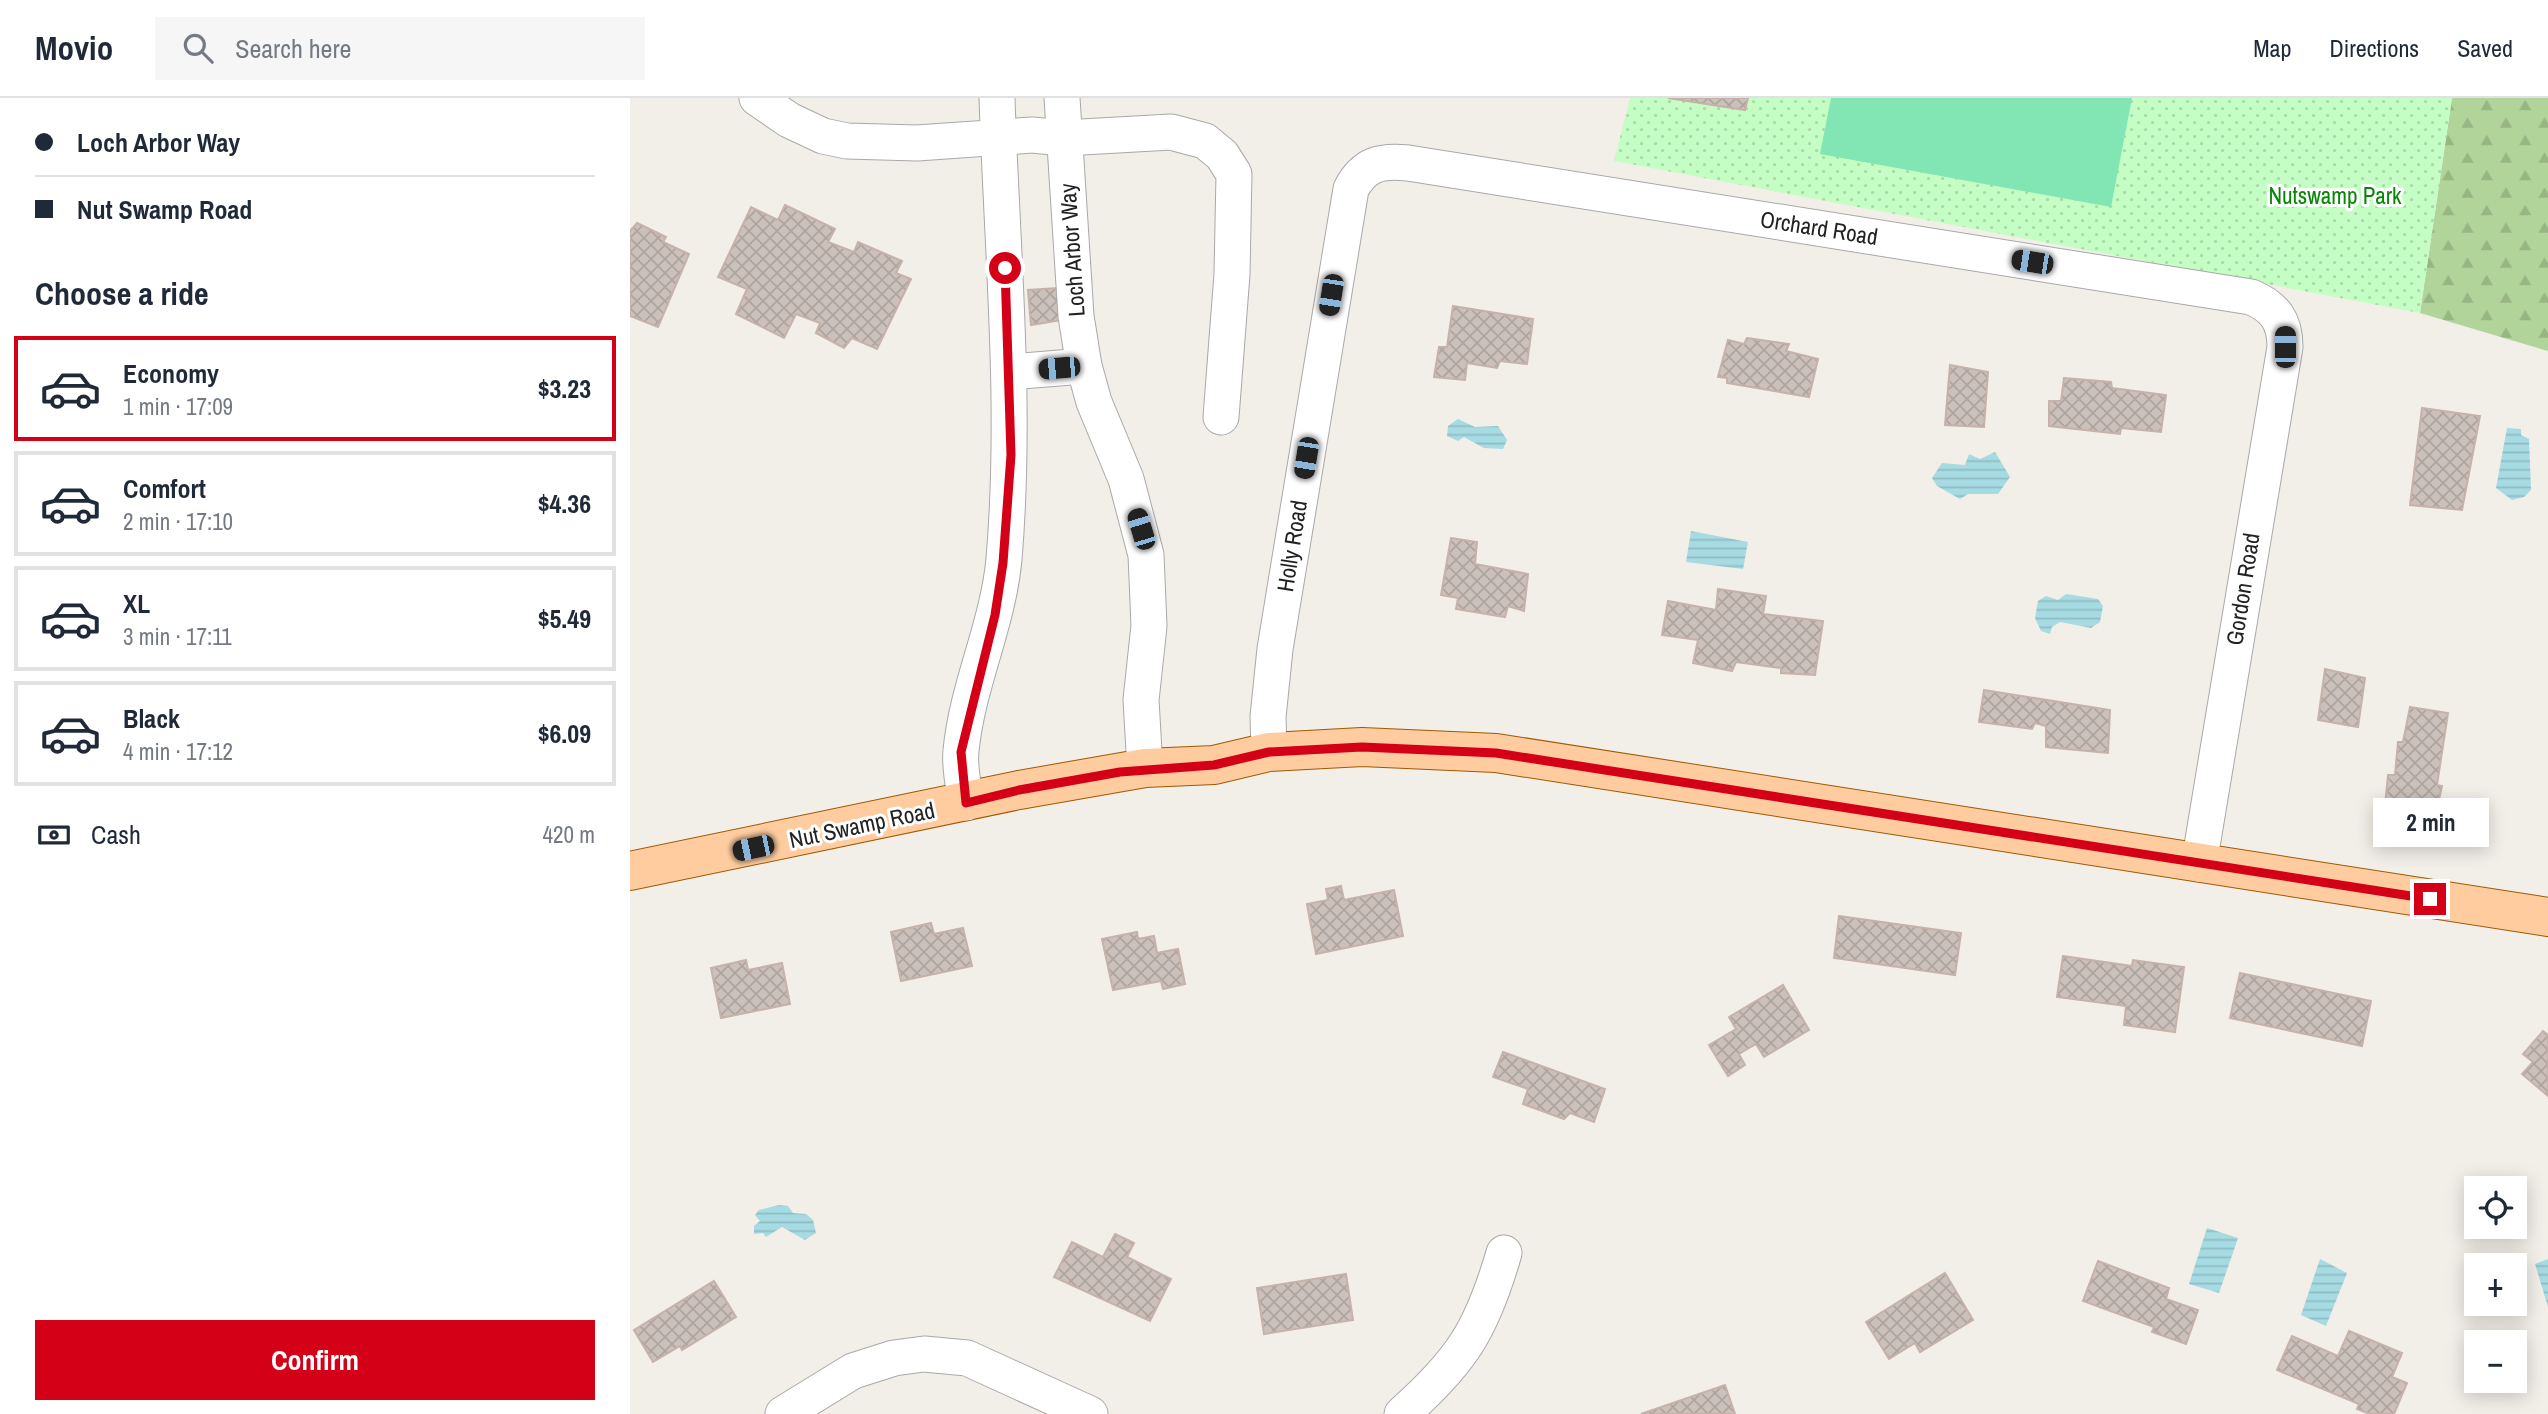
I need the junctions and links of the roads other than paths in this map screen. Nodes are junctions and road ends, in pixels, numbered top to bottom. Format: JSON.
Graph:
{"nodes":[{"id":1,"x":757,"y":98,"type":"edge"},
{"id":2,"x":997,"y":98,"type":"edge"},
{"id":3,"x":1062,"y":98,"type":"edge"},
{"id":4,"x":998,"y":138,"type":"junction"},
{"id":5,"x":1064,"y":138,"type":"junction"},
{"id":6,"x":1357,"y":176,"type":"joint"},
{"id":7,"x":2278,"y":316,"type":"joint"},
{"id":8,"x":1084,"y":366,"type":"junction"},
{"id":9,"x":1010,"y":372,"type":"junction"},
{"id":10,"x":1221,"y":417,"type":"dead end"},
{"id":11,"x":1269,"y":752,"type":"junction"},
{"id":12,"x":1145,"y":768,"type":"junction"},
{"id":13,"x":966,"y":803,"type":"junction"},
{"id":14,"x":2199,"y":864,"type":"junction"},
{"id":15,"x":630,"y":871,"type":"edge"},
{"id":16,"x":2548,"y":917,"type":"edge"},
{"id":17,"x":1504,"y":1253,"type":"dead end"},
{"id":18,"x":783,"y":1414,"type":"edge"},
{"id":19,"x":1090,"y":1414,"type":"edge"},
{"id":20,"x":1402,"y":1414,"type":"edge"}],
"edges":[{"from":1,"to":4,"type":"street"},
{"from":2,"to":4,"type":"street"},
{"from":3,"to":5,"type":"street","name":"Loch Arbor Way"},
{"from":4,"to":5,"type":"street"},
{"from":4,"to":9,"type":"street"},
{"from":5,"to":8,"type":"street","name":"Loch Arbor Way"},
{"from":5,"to":10,"type":"street"},
{"from":6,"to":7,"type":"street","name":"Orchard Road"},
{"from":6,"to":11,"type":"street","name":"Holly Road"},
{"from":7,"to":14,"type":"street","name":"Gordon Road"},
{"from":8,"to":9,"type":"street"},
{"from":8,"to":12,"type":"street","name":"Loch Arbor Way"},
{"from":9,"to":13,"type":"street"},
{"from":11,"to":12,"type":"main road","name":"Nut Swamp Road"},
{"from":11,"to":14,"type":"main road","name":"Nut Swamp Road"},
{"from":12,"to":13,"type":"main road","name":"Nut Swamp Road"},
{"from":13,"to":15,"type":"main road","name":"Nut Swamp Road"},
{"from":14,"to":16,"type":"main road","name":"Nut Swamp Road"},
{"from":17,"to":20,"type":"street"},
{"from":18,"to":19,"type":"street"}]}
